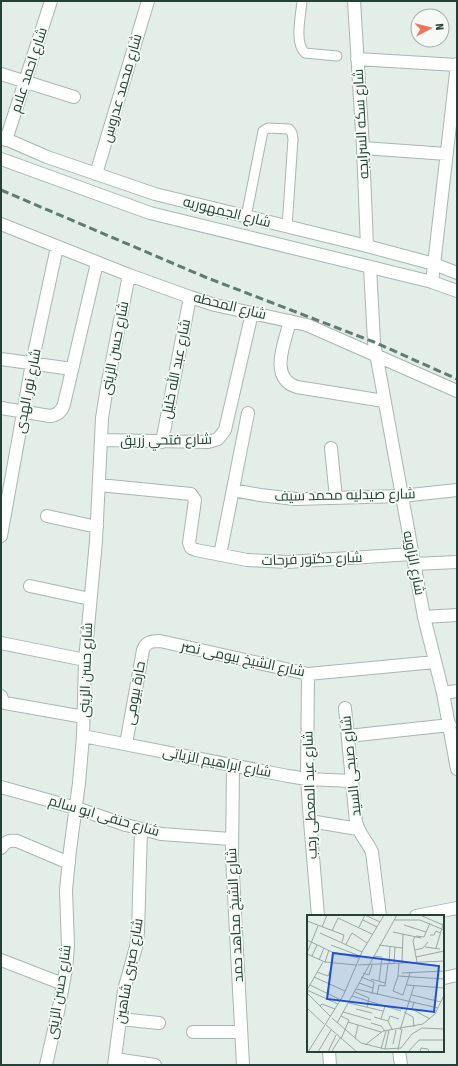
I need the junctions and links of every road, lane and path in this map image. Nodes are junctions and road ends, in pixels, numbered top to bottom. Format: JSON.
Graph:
{"nodes":[{"id":1,"x":51,"y":1,"type":"edge"},
{"id":2,"x":148,"y":1,"type":"edge"},
{"id":3,"x":302,"y":1,"type":"edge"},
{"id":4,"x":354,"y":1,"type":"edge"},
{"id":5,"x":338,"y":56,"type":"dead end"},
{"id":6,"x":357,"y":59,"type":"junction"},
{"id":7,"x":457,"y":64,"type":"edge"},
{"id":8,"x":1,"y":74,"type":"edge"},
{"id":9,"x":25,"y":82,"type":"junction"},
{"id":10,"x":74,"y":97,"type":"dead end"},
{"id":11,"x":4,"y":139,"type":"edge"},
{"id":12,"x":363,"y":148,"type":"junction"},
{"id":13,"x":447,"y":154,"type":"junction"},
{"id":14,"x":1,"y":159,"type":"edge"},
{"id":15,"x":96,"y":174,"type":"junction"},
{"id":16,"x":246,"y":217,"type":"junction"},
{"id":17,"x":1,"y":224,"type":"edge"},
{"id":18,"x":287,"y":227,"type":"junction"},
{"id":19,"x":367,"y":246,"type":"junction"},
{"id":20,"x":58,"y":247,"type":"junction"},
{"id":21,"x":97,"y":262,"type":"junction"},
{"id":22,"x":434,"y":264,"type":"junction"},
{"id":23,"x":370,"y":267,"type":"junction"},
{"id":24,"x":457,"y":273,"type":"edge"},
{"id":25,"x":129,"y":275,"type":"junction"},
{"id":26,"x":432,"y":282,"type":"junction"},
{"id":27,"x":457,"y":291,"type":"edge"},
{"id":28,"x":190,"y":297,"type":"junction"},
{"id":29,"x":252,"y":312,"type":"junction"},
{"id":30,"x":290,"y":321,"type":"junction"},
{"id":31,"x":376,"y":356,"type":"junction"},
{"id":32,"x":1,"y":359,"type":"edge"},
{"id":33,"x":32,"y":364,"type":"junction"},
{"id":34,"x":72,"y":369,"type":"junction"},
{"id":35,"x":457,"y":391,"type":"edge"},
{"id":36,"x":384,"y":401,"type":"junction"},
{"id":37,"x":1,"y":408,"type":"edge"},
{"id":38,"x":24,"y":412,"type":"junction"},
{"id":39,"x":248,"y":413,"type":"dead end"},
{"id":40,"x":101,"y":440,"type":"junction"},
{"id":41,"x":162,"y":442,"type":"junction"},
{"id":42,"x":331,"y":448,"type":"dead end"},
{"id":43,"x":99,"y":485,"type":"junction"},
{"id":44,"x":233,"y":490,"type":"junction"},
{"id":45,"x":457,"y":490,"type":"edge"},
{"id":46,"x":401,"y":496,"type":"junction"},
{"id":47,"x":336,"y":498,"type":"junction"},
{"id":48,"x":46,"y":516,"type":"dead end"},
{"id":49,"x":97,"y":527,"type":"junction"},
{"id":50,"x":1,"y":536,"type":"edge"},
{"id":51,"x":220,"y":555,"type":"junction"},
{"id":52,"x":413,"y":559,"type":"junction"},
{"id":53,"x":457,"y":562,"type":"edge"},
{"id":54,"x":30,"y":586,"type":"dead end"},
{"id":55,"x":90,"y":599,"type":"junction"},
{"id":56,"x":457,"y":615,"type":"edge"},
{"id":57,"x":424,"y":617,"type":"junction"},
{"id":58,"x":1,"y":643,"type":"edge"},
{"id":59,"x":147,"y":643,"type":"joint"},
{"id":60,"x":84,"y":660,"type":"junction"},
{"id":61,"x":435,"y":662,"type":"junction"},
{"id":62,"x":308,"y":674,"type":"junction"},
{"id":63,"x":457,"y":691,"type":"edge"},
{"id":64,"x":443,"y":693,"type":"junction"},
{"id":65,"x":1,"y":696,"type":"edge"},
{"id":66,"x":345,"y":708,"type":"dead end"},
{"id":67,"x":84,"y":717,"type":"junction"},
{"id":68,"x":450,"y":725,"type":"junction"},
{"id":69,"x":83,"y":736,"type":"junction"},
{"id":70,"x":348,"y":736,"type":"junction"},
{"id":71,"x":126,"y":744,"type":"junction"},
{"id":72,"x":233,"y":765,"type":"junction"},
{"id":73,"x":457,"y":768,"type":"edge"},
{"id":74,"x":307,"y":779,"type":"junction"},
{"id":75,"x":352,"y":782,"type":"junction"},
{"id":76,"x":1,"y":787,"type":"edge"},
{"id":77,"x":76,"y":808,"type":"junction"},
{"id":78,"x":310,"y":821,"type":"junction"},
{"id":79,"x":141,"y":829,"type":"junction"},
{"id":80,"x":358,"y":829,"type":"junction"},
{"id":81,"x":231,"y":839,"type":"junction"},
{"id":82,"x":1,"y":848,"type":"edge"},
{"id":83,"x":69,"y":863,"type":"junction"},
{"id":84,"x":457,"y":908,"type":"edge"},
{"id":85,"x":318,"y":915,"type":"edge"},
{"id":86,"x":380,"y":915,"type":"edge"},
{"id":87,"x":421,"y":915,"type":"edge"},
{"id":88,"x":1,"y":960,"type":"edge"},
{"id":89,"x":457,"y":975,"type":"edge"},
{"id":90,"x":444,"y":978,"type":"dead end"},
{"id":91,"x":63,"y":984,"type":"junction"},
{"id":92,"x":120,"y":1019,"type":"junction"},
{"id":93,"x":159,"y":1023,"type":"dead end"},
{"id":94,"x":193,"y":1032,"type":"dead end"},
{"id":95,"x":241,"y":1032,"type":"junction"},
{"id":96,"x":329,"y":1052,"type":"edge"},
{"id":97,"x":399,"y":1052,"type":"edge"},
{"id":98,"x":114,"y":1062,"type":"edge"},
{"id":99,"x":46,"y":1065,"type":"edge"},
{"id":100,"x":155,"y":1065,"type":"edge"},
{"id":101,"x":243,"y":1065,"type":"edge"},
{"id":102,"x":330,"y":1065,"type":"edge"},
{"id":103,"x":401,"y":1065,"type":"edge"}],
"edges":[{"from":1,"to":9,"type":"street","name":"شارع احمد علام"},
{"from":2,"to":15,"type":"street","name":"شارع محمد عدروس"},
{"from":3,"to":5,"type":"lane"},
{"from":4,"to":6,"type":"street","name":"شارع سكه السرايجه"},
{"from":6,"to":7,"type":"street"},
{"from":6,"to":12,"type":"street","name":"شارع سكه السرايجه"},
{"from":7,"to":13,"type":"street"},
{"from":8,"to":9,"type":"street"},
{"from":9,"to":10,"type":"street"},
{"from":9,"to":11,"type":"street","name":"شارع احمد علام"},
{"from":11,"to":15,"type":"street","name":"شارع الجمهوريه"},
{"from":12,"to":13,"type":"street"},
{"from":12,"to":19,"type":"street","name":"شارع سكه السرايجه"},
{"from":13,"to":22,"type":"street"},
{"from":14,"to":23,"type":"street","name":"شارع الجمهوريه"},
{"from":15,"to":16,"type":"street","name":"شارع الجمهوريه"},
{"from":16,"to":18,"type":"street","name":"شارع الجمهوريه"},
{"from":16,"to":18,"type":"lane"},
{"from":17,"to":20,"type":"street","name":"شارع المحطه"},
{"from":18,"to":19,"type":"street","name":"شارع الجمهوريه"},
{"from":19,"to":22,"type":"street","name":"شارع الجمهوريه"},
{"from":20,"to":21,"type":"street","name":"شارع المحطه"},
{"from":20,"to":33,"type":"street","name":"شارع نور الهدى"},
{"from":21,"to":25,"type":"street","name":"شارع المحطه"},
{"from":21,"to":34,"type":"street"},
{"from":22,"to":24,"type":"street","name":"شارع الجمهوريه"},
{"from":22,"to":26,"type":"street"},
{"from":23,"to":26,"type":"street","name":"شارع الجمهوريه"},
{"from":23,"to":31,"type":"street"},
{"from":25,"to":28,"type":"street","name":"شارع المحطه"},
{"from":25,"to":40,"type":"street","name":"شارع حسن الزينى"},
{"from":26,"to":27,"type":"street","name":"شارع الجمهوريه"},
{"from":28,"to":29,"type":"street","name":"شارع المحطه"},
{"from":28,"to":41,"type":"street","name":"شارع عبد الله خليل"},
{"from":29,"to":30,"type":"street","name":"شارع المحطه"},
{"from":29,"to":41,"type":"street","name":"شارع فتحي زريق"},
{"from":30,"to":31,"type":"street","name":"شارع المحطه"},
{"from":30,"to":36,"type":"street"},
{"from":31,"to":35,"type":"street","name":"شارع المحطه"},
{"from":31,"to":36,"type":"street","name":"شارع الزاويه"},
{"from":32,"to":33,"type":"street"},
{"from":33,"to":34,"type":"street"},
{"from":33,"to":38,"type":"street","name":"شارع نور الهدى"},
{"from":34,"to":38,"type":"street"},
{"from":36,"to":46,"type":"street","name":"شارع الزاويه"},
{"from":37,"to":38,"type":"street"},
{"from":38,"to":50,"type":"street","name":"شارع نور الهدى"},
{"from":39,"to":44,"type":"street"},
{"from":40,"to":41,"type":"street","name":"شارع فتحي زريق"},
{"from":40,"to":43,"type":"street","name":"شارع حسن الزينى"},
{"from":42,"to":47,"type":"street"},
{"from":43,"to":49,"type":"street","name":"شارع حسن الزينى"},
{"from":43,"to":51,"type":"street","name":"شارع دكتور فرحات"},
{"from":44,"to":47,"type":"street","name":"شارع صيدليه محمد سيف"},
{"from":44,"to":51,"type":"street"},
{"from":45,"to":46,"type":"street","name":"شارع صيدليه محمد سيف"},
{"from":46,"to":47,"type":"street","name":"شارع صيدليه محمد سيف"},
{"from":46,"to":52,"type":"street","name":"شارع الزاويه"},
{"from":48,"to":49,"type":"street"},
{"from":49,"to":55,"type":"street","name":"شارع حسن الزينى"},
{"from":51,"to":52,"type":"street","name":"شارع دكتور فرحات"},
{"from":52,"to":53,"type":"street","name":"شارع دكتور فرحات"},
{"from":52,"to":57,"type":"street","name":"شارع الزاويه"},
{"from":54,"to":55,"type":"street"},
{"from":55,"to":60,"type":"street","name":"شارع حسن الزينى"},
{"from":56,"to":57,"type":"street"},
{"from":57,"to":61,"type":"street","name":"شارع الزاويه"},
{"from":58,"to":60,"type":"street"},
{"from":59,"to":62,"type":"street","name":"شارع الشيخ بيومى نصر"},
{"from":59,"to":71,"type":"street","name":"حارة بيومى"},
{"from":60,"to":67,"type":"street","name":"شارع حسن الزينى"},
{"from":61,"to":62,"type":"street","name":"شارع الشيخ بيومى نصر"},
{"from":61,"to":64,"type":"street","name":"شارع الزاويه"},
{"from":62,"to":74,"type":"street","name":"شارع عبد المعطى رجب"},
{"from":63,"to":64,"type":"street"},
{"from":64,"to":68,"type":"street","name":"شارع الزاويه"},
{"from":65,"to":67,"type":"street"},
{"from":66,"to":70,"type":"street","name":"شارع صبحى السيد"},
{"from":67,"to":69,"type":"street","name":"شارع حسن الزينى"},
{"from":68,"to":70,"type":"street"},
{"from":68,"to":73,"type":"street","name":"شارع الزاويه"},
{"from":69,"to":71,"type":"street","name":"شارع ابراهيم الزياتى"},
{"from":69,"to":77,"type":"street","name":"شارع حسن الزينى"},
{"from":70,"to":75,"type":"street","name":"شارع صبحى السيد"},
{"from":71,"to":72,"type":"street","name":"شارع ابراهيم الزياتى"},
{"from":72,"to":74,"type":"street","name":"شارع ابراهيم الزياتى"},
{"from":72,"to":81,"type":"street","name":"شارع الشيخ مجاهد حمد"},
{"from":74,"to":75,"type":"street","name":"شارع ابراهيم الزياتى"},
{"from":74,"to":78,"type":"street","name":"شارع عبد المعطى رجب"},
{"from":75,"to":80,"type":"street","name":"شارع صبحى السيد"},
{"from":76,"to":77,"type":"street","name":"شارع حنفى ابو سالم"},
{"from":77,"to":79,"type":"street","name":"شارع حنفى ابو سالم"},
{"from":77,"to":83,"type":"street","name":"شارع حسن الزينى"},
{"from":78,"to":80,"type":"street"},
{"from":78,"to":85,"type":"street","name":"شارع عبد المعطى رجب"},
{"from":79,"to":81,"type":"street","name":"شارع حنفى ابو سالم"},
{"from":79,"to":92,"type":"street","name":"شارع صبرى شاهين"},
{"from":80,"to":86,"type":"street","name":"شارع صبحى السيد"},
{"from":81,"to":95,"type":"street","name":"شارع الشيخ مجاهد حمد"},
{"from":82,"to":83,"type":"street"},
{"from":83,"to":91,"type":"street","name":"شارع حسن الزينى"},
{"from":84,"to":87,"type":"street"},
{"from":88,"to":91,"type":"street"},
{"from":89,"to":90,"type":"street"},
{"from":91,"to":99,"type":"street","name":"شارع حسن الزينى"},
{"from":92,"to":93,"type":"street"},
{"from":92,"to":98,"type":"street","name":"شارع صبرى شاهين"},
{"from":94,"to":95,"type":"street"},
{"from":95,"to":101,"type":"street","name":"شارع الشيخ مجاهد حمد"},
{"from":96,"to":102,"type":"street"},
{"from":97,"to":103,"type":"street"},
{"from":98,"to":100,"type":"street"}]}
